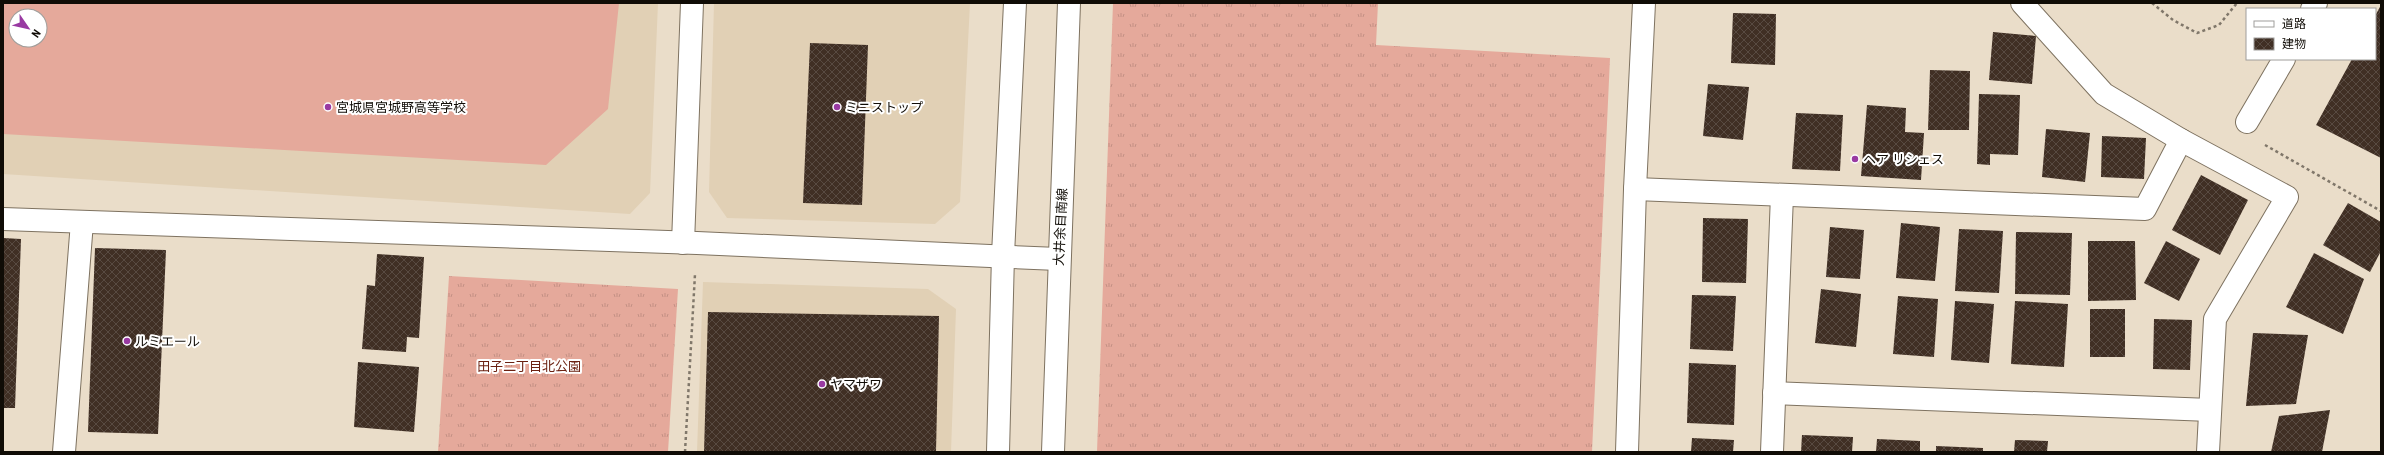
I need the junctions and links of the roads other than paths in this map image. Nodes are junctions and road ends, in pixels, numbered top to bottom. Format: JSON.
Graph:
{"nodes":[{"id":1,"x":692,"y":3,"type":"edge"},
{"id":2,"x":1015,"y":3,"type":"edge"},
{"id":3,"x":1069,"y":3,"type":"edge"},
{"id":4,"x":1644,"y":3,"type":"edge"},
{"id":5,"x":2032,"y":6,"type":"edge"},
{"id":6,"x":2283,"y":60,"type":"edge"},
{"id":7,"x":2248,"y":122,"type":"dead end"},
{"id":8,"x":2181,"y":140,"type":"junction"},
{"id":9,"x":1635,"y":189,"type":"junction"},
{"id":10,"x":1782,"y":195,"type":"junction"},
{"id":11,"x":3,"y":219,"type":"edge"},
{"id":12,"x":82,"y":222,"type":"junction"},
{"id":13,"x":690,"y":243,"type":"junction"},
{"id":14,"x":1003,"y":256,"type":"junction"},
{"id":15,"x":1058,"y":259,"type":"junction"},
{"id":16,"x":1774,"y":393,"type":"junction"},
{"id":17,"x":2210,"y":410,"type":"junction"},
{"id":18,"x":64,"y":452,"type":"edge"},
{"id":19,"x":998,"y":452,"type":"edge"},
{"id":20,"x":1053,"y":452,"type":"edge"},
{"id":21,"x":1627,"y":452,"type":"edge"},
{"id":22,"x":1772,"y":452,"type":"edge"},
{"id":23,"x":2208,"y":452,"type":"edge"}],
"edges":[{"from":1,"to":13,"type":"street"},
{"from":2,"to":14,"type":"street"},
{"from":3,"to":15,"type":"street","name":"大井余目南線"},
{"from":4,"to":9,"type":"street"},
{"from":5,"to":8,"type":"street"},
{"from":6,"to":7,"type":"street"},
{"from":8,"to":10,"type":"street"},
{"from":8,"to":17,"type":"street"},
{"from":9,"to":10,"type":"street"},
{"from":9,"to":21,"type":"street"},
{"from":10,"to":16,"type":"street"},
{"from":11,"to":12,"type":"street"},
{"from":12,"to":13,"type":"street"},
{"from":12,"to":18,"type":"street"},
{"from":13,"to":14,"type":"street"},
{"from":14,"to":15,"type":"street"},
{"from":14,"to":19,"type":"street"},
{"from":15,"to":20,"type":"street","name":"大井余目南線"},
{"from":16,"to":17,"type":"street"},
{"from":16,"to":22,"type":"street"},
{"from":17,"to":23,"type":"street"}]}
